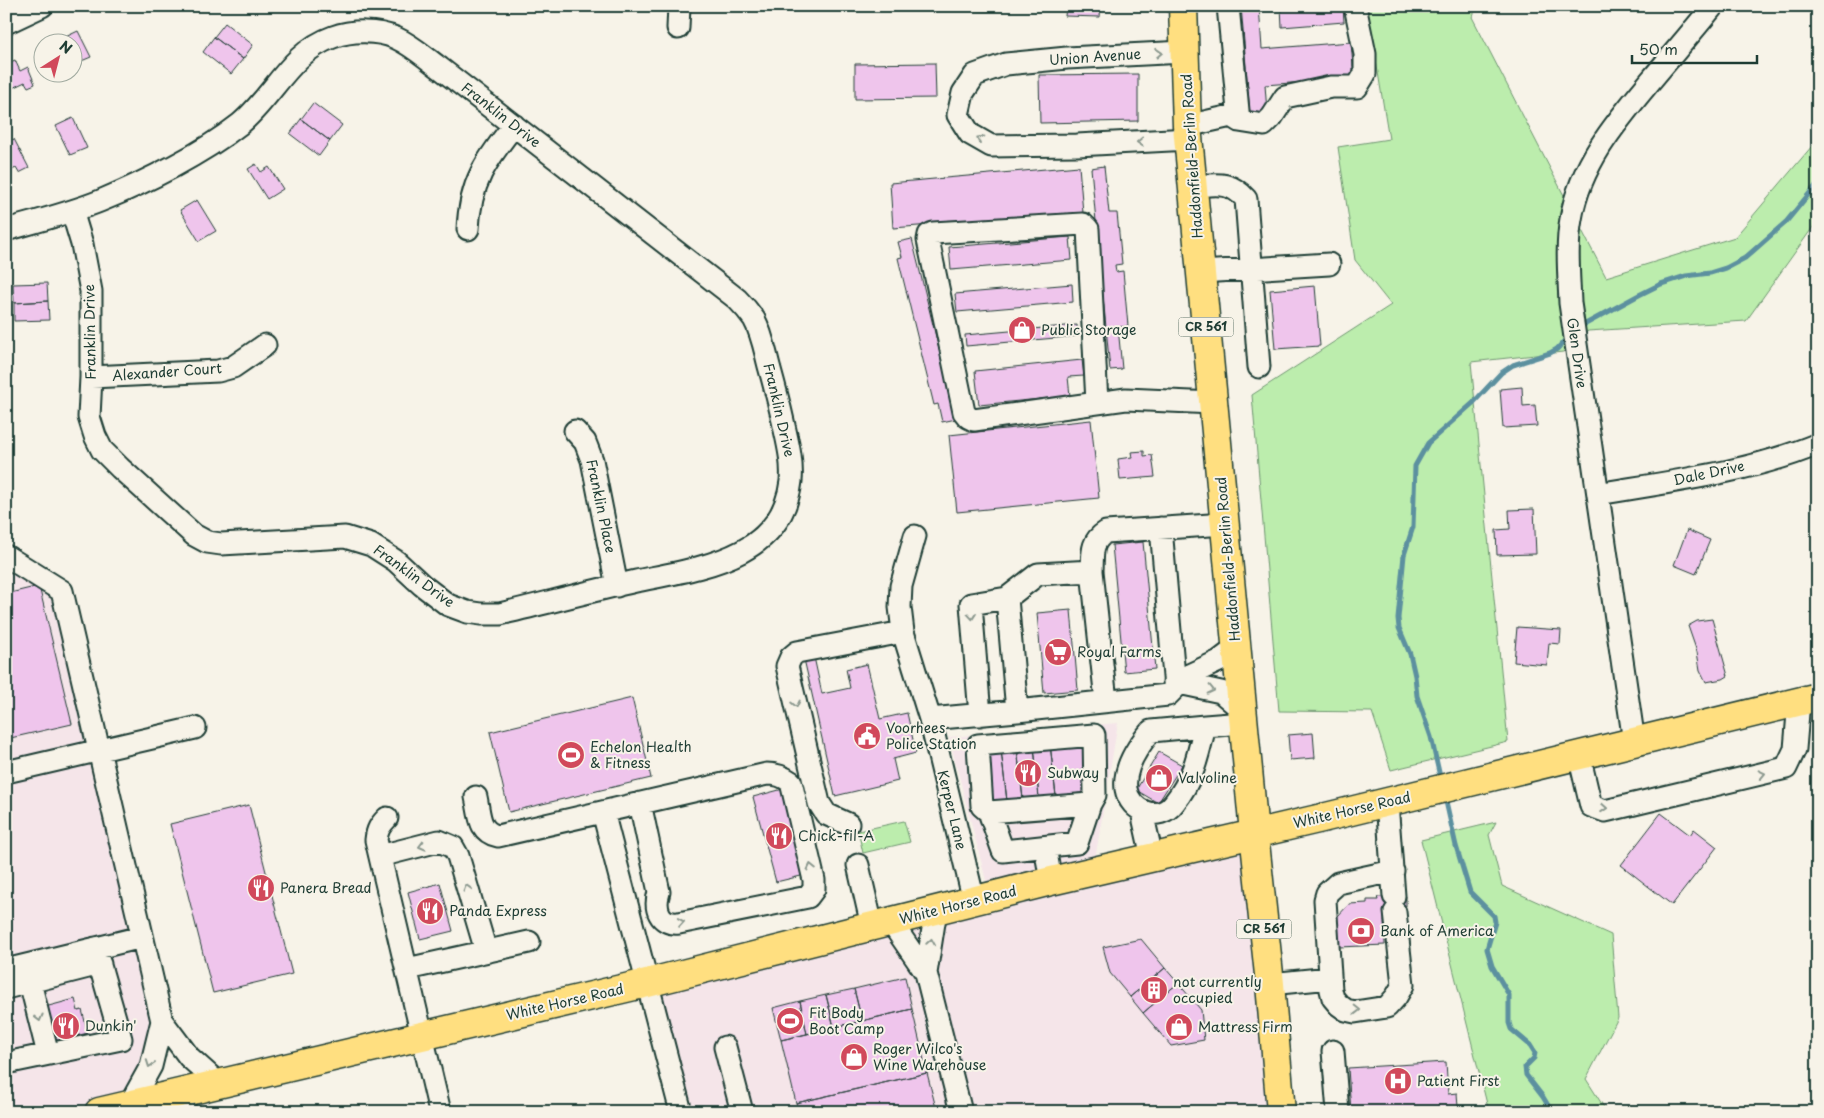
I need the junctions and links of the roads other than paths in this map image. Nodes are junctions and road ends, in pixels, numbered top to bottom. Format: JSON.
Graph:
{"nodes":[{"id":1,"x":42,"y":6,"type":"edge"},
{"id":2,"x":679,"y":6,"type":"edge"},
{"id":3,"x":1183,"y":6,"type":"edge"},
{"id":4,"x":1228,"y":6,"type":"edge"},
{"id":5,"x":1355,"y":6,"type":"edge"},
{"id":6,"x":1713,"y":6,"type":"edge"},
{"id":7,"x":6,"y":23,"type":"edge"},
{"id":8,"x":678,"y":28,"type":"dead end"},
{"id":9,"x":1184,"y":52,"type":"junction"},
{"id":10,"x":1235,"y":119,"type":"junction"},
{"id":11,"x":514,"y":125,"type":"junction"},
{"id":12,"x":1188,"y":132,"type":"junction"},
{"id":13,"x":1193,"y":186,"type":"junction"},
{"id":14,"x":72,"y":211,"type":"junction"},
{"id":15,"x":468,"y":229,"type":"dead end"},
{"id":16,"x":6,"y":230,"type":"edge"},
{"id":17,"x":1330,"y":264,"type":"dead end"},
{"id":18,"x":1251,"y":269,"type":"junction"},
{"id":19,"x":1201,"y":272,"type":"junction"},
{"id":20,"x":265,"y":345,"type":"dead end"},
{"id":21,"x":1259,"y":367,"type":"dead end"},
{"id":22,"x":91,"y":377,"type":"junction"},
{"id":23,"x":1097,"y":403,"type":"junction"},
{"id":24,"x":1213,"y":403,"type":"junction"},
{"id":25,"x":575,"y":431,"type":"dead end"},
{"id":26,"x":1818,"y":444,"type":"edge"},
{"id":27,"x":1598,"y":494,"type":"junction"},
{"id":28,"x":1225,"y":524,"type":"junction"},
{"id":29,"x":1161,"y":528,"type":"junction"},
{"id":30,"x":915,"y":536,"type":"dead end"},
{"id":31,"x":6,"y":556,"type":"edge"},
{"id":32,"x":1092,"y":571,"type":"junction"},
{"id":33,"x":617,"y":586,"type":"junction"},
{"id":34,"x":1007,"y":598,"type":"junction"},
{"id":35,"x":903,"y":632,"type":"junction"},
{"id":36,"x":1236,"y":648,"type":"junction"},
{"id":37,"x":1174,"y":682,"type":"junction"},
{"id":38,"x":1808,"y":699,"type":"edge"},
{"id":39,"x":1106,"y":701,"type":"junction"},
{"id":40,"x":1018,"y":711,"type":"junction"},
{"id":41,"x":980,"y":715,"type":"junction"},
{"id":42,"x":1243,"y":716,"type":"junction"},
{"id":43,"x":930,"y":720,"type":"junction"},
{"id":44,"x":1205,"y":726,"type":"junction"},
{"id":45,"x":196,"y":728,"type":"dead end"},
{"id":46,"x":1634,"y":742,"type":"junction"},
{"id":47,"x":100,"y":750,"type":"junction"},
{"id":48,"x":1580,"y":755,"type":"junction"},
{"id":49,"x":6,"y":772,"type":"edge"},
{"id":50,"x":476,"y":797,"type":"dead end"},
{"id":51,"x":1387,"y":802,"type":"junction"},
{"id":52,"x":640,"y":803,"type":"junction"},
{"id":53,"x":1090,"y":804,"type":"junction"},
{"id":54,"x":604,"y":812,"type":"junction"},
{"id":55,"x":989,"y":812,"type":"junction"},
{"id":56,"x":1142,"y":812,"type":"junction"},
{"id":57,"x":387,"y":818,"type":"dead end"},
{"id":58,"x":848,"y":824,"type":"dead end"},
{"id":59,"x":1254,"y":833,"type":"junction"},
{"id":60,"x":1045,"y":847,"type":"junction"},
{"id":61,"x":380,"y":856,"type":"junction"},
{"id":62,"x":1152,"y":857,"type":"junction"},
{"id":63,"x":858,"y":864,"type":"dead end"},
{"id":64,"x":1393,"y":872,"type":"junction"},
{"id":65,"x":1051,"y":881,"type":"junction"},
{"id":66,"x":974,"y":901,"type":"junction"},
{"id":67,"x":936,"y":910,"type":"junction"},
{"id":68,"x":882,"y":924,"type":"junction"},
{"id":69,"x":142,"y":937,"type":"junction"},
{"id":70,"x":529,"y":942,"type":"dead end"},
{"id":71,"x":486,"y":952,"type":"junction"},
{"id":72,"x":98,"y":956,"type":"junction"},
{"id":73,"x":406,"y":969,"type":"junction"},
{"id":74,"x":6,"y":970,"type":"edge"},
{"id":75,"x":926,"y":973,"type":"junction"},
{"id":76,"x":1330,"y":978,"type":"junction"},
{"id":77,"x":30,"y":982,"type":"junction"},
{"id":78,"x":647,"y":983,"type":"junction"},
{"id":79,"x":1270,"y":984,"type":"junction"},
{"id":80,"x":6,"y":988,"type":"edge"},
{"id":81,"x":162,"y":1021,"type":"junction"},
{"id":82,"x":422,"y":1036,"type":"junction"},
{"id":83,"x":725,"y":1047,"type":"dead end"},
{"id":84,"x":1333,"y":1052,"type":"dead end"},
{"id":85,"x":48,"y":1054,"type":"junction"},
{"id":86,"x":6,"y":1063,"type":"edge"},
{"id":87,"x":219,"y":1084,"type":"junction"},
{"id":88,"x":183,"y":1102,"type":"edge"},
{"id":89,"x":130,"y":1104,"type":"junction"},
{"id":90,"x":99,"y":1112,"type":"edge"},
{"id":91,"x":440,"y":1112,"type":"edge"},
{"id":92,"x":681,"y":1112,"type":"edge"},
{"id":93,"x":742,"y":1112,"type":"edge"},
{"id":94,"x":961,"y":1112,"type":"edge"},
{"id":95,"x":1281,"y":1112,"type":"edge"},
{"id":96,"x":1338,"y":1112,"type":"edge"}],
"edges":[{"from":1,"to":7,"type":"street"},
{"from":2,"to":8,"type":"street"},
{"from":3,"to":9,"type":"main road","name":"Haddonfield-Berlin Road","number":"CR 561"},
{"from":4,"to":10,"type":"street"},
{"from":5,"to":10,"type":"street"},
{"from":6,"to":27,"type":"street","name":"Glen Drive"},
{"from":9,"to":12,"type":"main road","name":"Haddonfield-Berlin Road","number":"CR 561"},
{"from":12,"to":9,"type":"street","name":"Union Avenue","one_way":true},
{"from":10,"to":12,"type":"street","name":"Union Avenue"},
{"from":11,"to":14,"type":"street","name":"Franklin Drive"},
{"from":11,"to":15,"type":"street"},
{"from":11,"to":33,"type":"street","name":"Franklin Drive"},
{"from":12,"to":13,"type":"main road","name":"Haddonfield-Berlin Road","number":"CR 561"},
{"from":13,"to":18,"type":"street"},
{"from":13,"to":19,"type":"main road","name":"Haddonfield-Berlin Road","number":"CR 561"},
{"from":14,"to":16,"type":"street","name":"Franklin Drive"},
{"from":14,"to":22,"type":"street","name":"Franklin Drive"},
{"from":17,"to":18,"type":"street"},
{"from":18,"to":19,"type":"street"},
{"from":18,"to":21,"type":"street"},
{"from":19,"to":24,"type":"main road","name":"Haddonfield-Berlin Road","number":"CR 561"},
{"from":20,"to":22,"type":"street","name":"Alexander Court"},
{"from":22,"to":33,"type":"street","name":"Franklin Drive"},
{"from":23,"to":23,"type":"street"},
{"from":23,"to":24,"type":"street"},
{"from":24,"to":28,"type":"main road","name":"Haddonfield-Berlin Road","number":"CR 561"},
{"from":25,"to":33,"type":"street","name":"Franklin Place"},
{"from":26,"to":27,"type":"street","name":"Dale Drive"},
{"from":27,"to":46,"type":"street","name":"Glen Drive"},
{"from":28,"to":29,"type":"street"},
{"from":28,"to":36,"type":"main road","name":"Haddonfield-Berlin Road","number":"CR 561"},
{"from":29,"to":32,"type":"street"},
{"from":29,"to":37,"type":"street"},
{"from":30,"to":35,"type":"street","name":"Kerper Lane"},
{"from":31,"to":47,"type":"street"},
{"from":32,"to":34,"type":"street"},
{"from":32,"to":39,"type":"street"},
{"from":34,"to":40,"type":"street"},
{"from":34,"to":41,"type":"street","one_way":true},
{"from":35,"to":43,"type":"street","name":"Kerper Lane"},
{"from":35,"to":58,"type":"street","one_way":true},
{"from":36,"to":37,"type":"street"},
{"from":36,"to":42,"type":"main road","name":"Haddonfield-Berlin Road","number":"CR 561"},
{"from":37,"to":39,"type":"street"},
{"from":37,"to":42,"type":"street","one_way":true},
{"from":38,"to":46,"type":"main road","name":"White Horse Road"},
{"from":48,"to":38,"type":"street","one_way":true},
{"from":39,"to":40,"type":"street"},
{"from":40,"to":41,"type":"street"},
{"from":41,"to":43,"type":"street"},
{"from":42,"to":44,"type":"street"},
{"from":42,"to":59,"type":"main road","name":"Haddonfield-Berlin Road","number":"CR 561"},
{"from":43,"to":66,"type":"street","name":"Kerper Lane"},
{"from":44,"to":56,"type":"street"},
{"from":44,"to":56,"type":"street"},
{"from":45,"to":47,"type":"street"},
{"from":46,"to":48,"type":"main road","name":"White Horse Road"},
{"from":47,"to":49,"type":"street"},
{"from":47,"to":69,"type":"street"},
{"from":48,"to":51,"type":"main road","name":"White Horse Road"},
{"from":50,"to":54,"type":"street"},
{"from":51,"to":59,"type":"main road","name":"White Horse Road"},
{"from":51,"to":64,"type":"street"},
{"from":52,"to":52,"type":"street","one_way":true},
{"from":52,"to":54,"type":"street"},
{"from":53,"to":55,"type":"street"},
{"from":53,"to":55,"type":"street"},
{"from":53,"to":60,"type":"street"},
{"from":54,"to":78,"type":"street"},
{"from":55,"to":60,"type":"street"},
{"from":56,"to":62,"type":"street"},
{"from":57,"to":61,"type":"street"},
{"from":59,"to":62,"type":"main road","name":"White Horse Road"},
{"from":59,"to":79,"type":"main road","name":"Haddonfield-Berlin Road","number":"CR 561"},
{"from":60,"to":65,"type":"street"},
{"from":71,"to":61,"type":"street","one_way":true},
{"from":61,"to":73,"type":"street"},
{"from":62,"to":65,"type":"main road","name":"White Horse Road"},
{"from":63,"to":68,"type":"street"},
{"from":64,"to":76,"type":"street"},
{"from":76,"to":64,"type":"street","one_way":true},
{"from":65,"to":66,"type":"main road","name":"White Horse Road"},
{"from":66,"to":67,"type":"main road","name":"White Horse Road"},
{"from":67,"to":68,"type":"main road","name":"White Horse Road"},
{"from":75,"to":67,"type":"street","one_way":true},
{"from":68,"to":75,"type":"street"},
{"from":68,"to":78,"type":"main road","name":"White Horse Road"},
{"from":69,"to":72,"type":"street"},
{"from":69,"to":81,"type":"street"},
{"from":70,"to":71,"type":"street"},
{"from":71,"to":73,"type":"street"},
{"from":72,"to":74,"type":"street"},
{"from":72,"to":77,"type":"street"},
{"from":72,"to":85,"type":"street"},
{"from":73,"to":82,"type":"street"},
{"from":75,"to":94,"type":"street"},
{"from":76,"to":79,"type":"street"},
{"from":77,"to":80,"type":"street"},
{"from":77,"to":85,"type":"street","one_way":true},
{"from":78,"to":82,"type":"main road","name":"White Horse Road"},
{"from":78,"to":92,"type":"street"},
{"from":79,"to":95,"type":"main road","name":"Haddonfield-Berlin Road","number":"CR 561"},
{"from":81,"to":87,"type":"street"},
{"from":81,"to":89,"type":"street","one_way":true},
{"from":82,"to":87,"type":"main road","name":"White Horse Road"},
{"from":82,"to":91,"type":"street"},
{"from":83,"to":93,"type":"street"},
{"from":84,"to":96,"type":"street"},
{"from":85,"to":86,"type":"street"},
{"from":87,"to":88,"type":"main road","name":"White Horse Road"},
{"from":88,"to":89,"type":"main road","name":"White Horse Road"},
{"from":89,"to":90,"type":"main road","name":"White Horse Road"}]}
